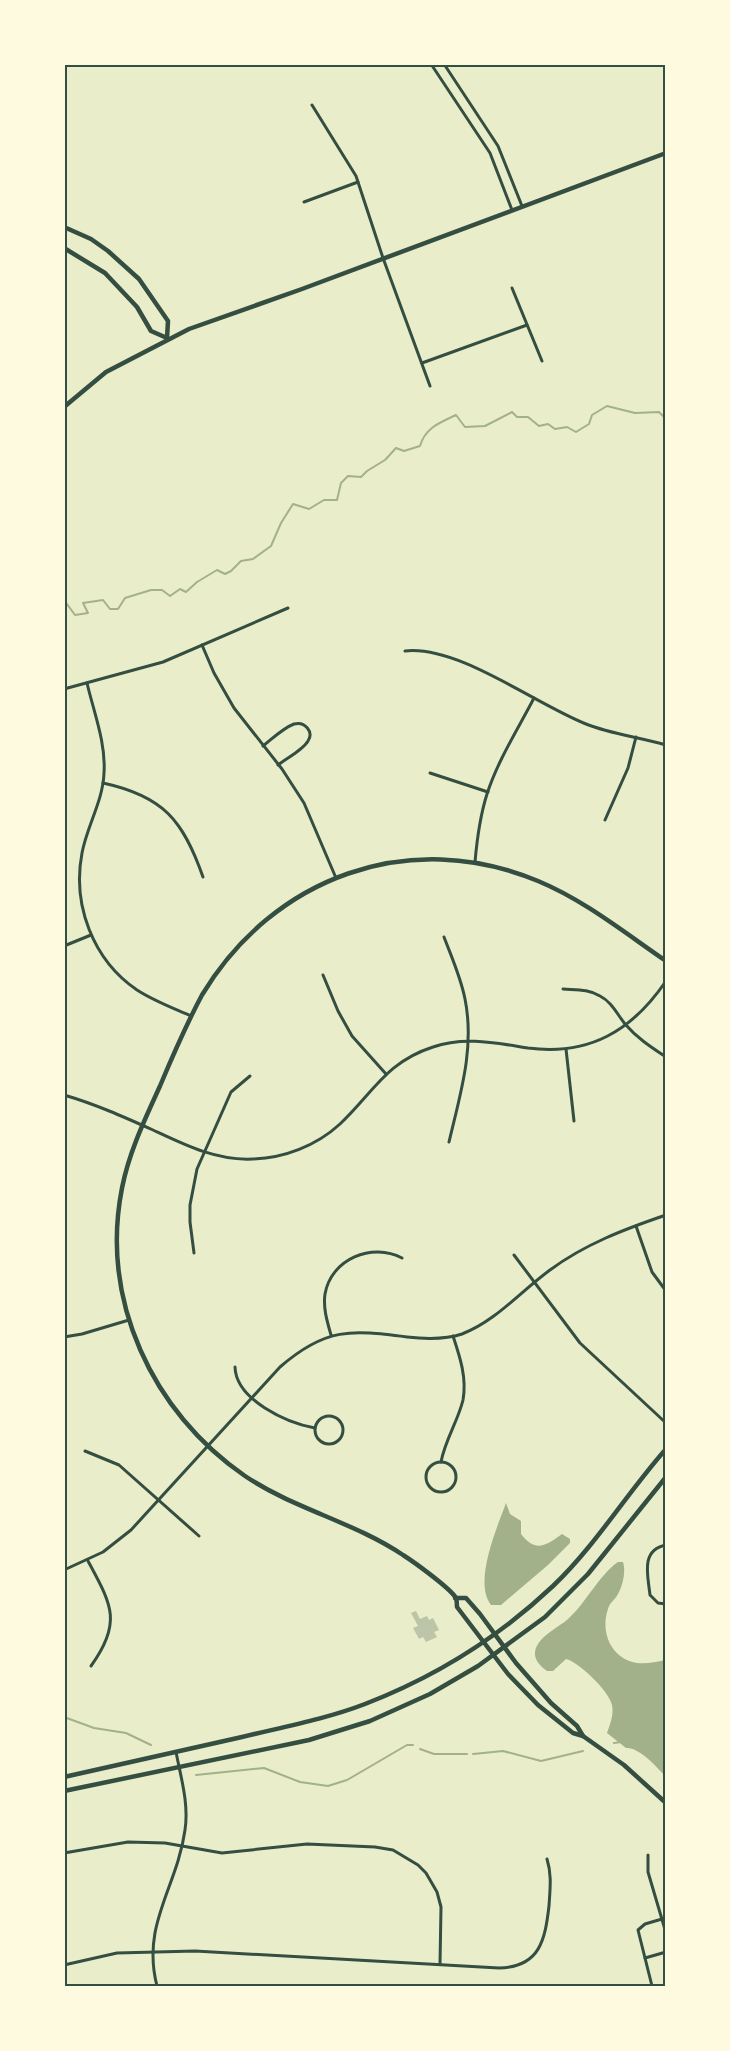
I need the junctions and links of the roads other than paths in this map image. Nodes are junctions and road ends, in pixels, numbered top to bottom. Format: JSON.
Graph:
{"nodes":[{"id":1,"x":431,"y":64,"type":"edge"},
{"id":2,"x":444,"y":64,"type":"edge"},
{"id":3,"x":312,"y":105,"type":"dead end"},
{"id":4,"x":666,"y":153,"type":"edge"},
{"id":5,"x":358,"y":182,"type":"junction"},
{"id":6,"x":304,"y":202,"type":"dead end"},
{"id":7,"x":522,"y":206,"type":"junction"},
{"id":8,"x":512,"y":210,"type":"junction"},
{"id":9,"x":64,"y":227,"type":"edge"},
{"id":10,"x":64,"y":248,"type":"edge"},
{"id":11,"x":383,"y":258,"type":"junction"},
{"id":12,"x":512,"y":288,"type":"dead end"},
{"id":13,"x":527,"y":325,"type":"junction"},
{"id":14,"x":167,"y":338,"type":"junction"},
{"id":15,"x":542,"y":361,"type":"dead end"},
{"id":16,"x":422,"y":363,"type":"junction"},
{"id":17,"x":430,"y":386,"type":"dead end"},
{"id":18,"x":64,"y":406,"type":"edge"},
{"id":19,"x":288,"y":608,"type":"dead end"},
{"id":20,"x":202,"y":645,"type":"junction"},
{"id":21,"x":405,"y":651,"type":"dead end"},
{"id":22,"x":87,"y":683,"type":"junction"},
{"id":23,"x":64,"y":689,"type":"edge"},
{"id":24,"x":534,"y":698,"type":"junction"},
{"id":25,"x":636,"y":737,"type":"junction"},
{"id":26,"x":666,"y":745,"type":"edge"},
{"id":27,"x":263,"y":746,"type":"junction"},
{"id":28,"x":278,"y":765,"type":"junction"},
{"id":29,"x":429,"y":773,"type":"dead end"},
{"id":30,"x":103,"y":783,"type":"junction"},
{"id":31,"x":488,"y":792,"type":"junction"},
{"id":32,"x":605,"y":820,"type":"dead end"},
{"id":33,"x":475,"y":862,"type":"junction"},
{"id":34,"x":203,"y":877,"type":"dead end"},
{"id":35,"x":336,"y":878,"type":"junction"},
{"id":36,"x":91,"y":935,"type":"junction"},
{"id":37,"x":444,"y":937,"type":"dead end"},
{"id":38,"x":64,"y":945,"type":"edge"},
{"id":39,"x":666,"y":961,"type":"edge"},
{"id":40,"x":323,"y":975,"type":"dead end"},
{"id":41,"x":666,"y":981,"type":"edge"},
{"id":42,"x":563,"y":989,"type":"dead end"},
{"id":43,"x":191,"y":1016,"type":"junction"},
{"id":44,"x":626,"y":1025,"type":"junction"},
{"id":45,"x":468,"y":1041,"type":"junction"},
{"id":46,"x":566,"y":1049,"type":"junction"},
{"id":47,"x":666,"y":1057,"type":"edge"},
{"id":48,"x":386,"y":1074,"type":"junction"},
{"id":49,"x":250,"y":1076,"type":"dead end"},
{"id":50,"x":64,"y":1095,"type":"edge"},
{"id":51,"x":574,"y":1121,"type":"dead end"},
{"id":52,"x":142,"y":1125,"type":"junction"},
{"id":53,"x":449,"y":1142,"type":"dead end"},
{"id":54,"x":204,"y":1152,"type":"junction"},
{"id":55,"x":666,"y":1215,"type":"edge"},
{"id":56,"x":636,"y":1226,"type":"junction"},
{"id":57,"x":194,"y":1253,"type":"dead end"},
{"id":58,"x":514,"y":1255,"type":"dead end"},
{"id":59,"x":402,"y":1258,"type":"dead end"},
{"id":60,"x":534,"y":1283,"type":"junction"},
{"id":61,"x":666,"y":1291,"type":"edge"},
{"id":62,"x":129,"y":1320,"type":"junction"},
{"id":63,"x":330,"y":1335,"type":"junction"},
{"id":64,"x":453,"y":1336,"type":"junction"},
{"id":65,"x":64,"y":1337,"type":"edge"},
{"id":66,"x":235,"y":1367,"type":"dead end"},
{"id":67,"x":253,"y":1397,"type":"junction"},
{"id":68,"x":666,"y":1423,"type":"edge"},
{"id":69,"x":315,"y":1428,"type":"junction"},
{"id":70,"x":208,"y":1447,"type":"junction"},
{"id":71,"x":666,"y":1449,"type":"edge"},
{"id":72,"x":86,"y":1451,"type":"dead end"},
{"id":73,"x":441,"y":1462,"type":"junction"},
{"id":74,"x":666,"y":1478,"type":"edge"},
{"id":75,"x":159,"y":1500,"type":"junction"},
{"id":76,"x":199,"y":1536,"type":"dead end"},
{"id":77,"x":666,"y":1545,"type":"edge"},
{"id":78,"x":88,"y":1561,"type":"junction"},
{"id":79,"x":64,"y":1570,"type":"edge"},
{"id":80,"x":455,"y":1598,"type":"junction"},
{"id":81,"x":666,"y":1604,"type":"edge"},
{"id":82,"x":495,"y":1634,"type":"junction"},
{"id":83,"x":484,"y":1641,"type":"junction"},
{"id":84,"x":505,"y":1648,"type":"junction"},
{"id":85,"x":494,"y":1655,"type":"junction"},
{"id":86,"x":91,"y":1666,"type":"dead end"},
{"id":87,"x":583,"y":1736,"type":"junction"},
{"id":88,"x":176,"y":1752,"type":"junction"},
{"id":89,"x":179,"y":1767,"type":"junction"},
{"id":90,"x":64,"y":1777,"type":"edge"},
{"id":91,"x":64,"y":1791,"type":"edge"},
{"id":92,"x":666,"y":1803,"type":"edge"},
{"id":93,"x":182,"y":1847,"type":"junction"},
{"id":94,"x":64,"y":1853,"type":"edge"},
{"id":95,"x":648,"y":1855,"type":"dead end"},
{"id":96,"x":547,"y":1859,"type":"dead end"},
{"id":97,"x":662,"y":1919,"type":"junction"},
{"id":98,"x":666,"y":1932,"type":"edge"},
{"id":99,"x":153,"y":1951,"type":"junction"},
{"id":100,"x":666,"y":1953,"type":"edge"},
{"id":101,"x":645,"y":1958,"type":"junction"},
{"id":102,"x":440,"y":1964,"type":"junction"},
{"id":103,"x":64,"y":1965,"type":"edge"},
{"id":104,"x":158,"y":1986,"type":"edge"},
{"id":105,"x":652,"y":1986,"type":"edge"}],
"edges":[{"from":1,"to":8,"type":"street"},
{"from":2,"to":7,"type":"street"},
{"from":3,"to":5,"type":"street"},
{"from":4,"to":7,"type":"street"},
{"from":5,"to":6,"type":"street"},
{"from":5,"to":11,"type":"street"},
{"from":7,"to":8,"type":"street"},
{"from":8,"to":11,"type":"street"},
{"from":9,"to":14,"type":"street"},
{"from":10,"to":14,"type":"street"},
{"from":11,"to":14,"type":"street"},
{"from":11,"to":16,"type":"street"},
{"from":12,"to":13,"type":"street"},
{"from":13,"to":15,"type":"street"},
{"from":13,"to":16,"type":"street"},
{"from":14,"to":18,"type":"street"},
{"from":16,"to":17,"type":"street"},
{"from":19,"to":20,"type":"street"},
{"from":20,"to":22,"type":"street"},
{"from":20,"to":27,"type":"street"},
{"from":21,"to":24,"type":"street"},
{"from":22,"to":23,"type":"street"},
{"from":22,"to":30,"type":"street"},
{"from":24,"to":25,"type":"street"},
{"from":24,"to":31,"type":"street"},
{"from":25,"to":26,"type":"street"},
{"from":25,"to":32,"type":"street"},
{"from":27,"to":28,"type":"street"},
{"from":27,"to":28,"type":"street"},
{"from":28,"to":35,"type":"street"},
{"from":29,"to":31,"type":"street"},
{"from":30,"to":34,"type":"street"},
{"from":30,"to":36,"type":"street"},
{"from":31,"to":33,"type":"street"},
{"from":33,"to":35,"type":"street"},
{"from":33,"to":39,"type":"street"},
{"from":35,"to":43,"type":"street"},
{"from":36,"to":38,"type":"street"},
{"from":36,"to":43,"type":"street"},
{"from":37,"to":45,"type":"street"},
{"from":40,"to":48,"type":"street"},
{"from":41,"to":44,"type":"street"},
{"from":42,"to":44,"type":"street"},
{"from":43,"to":52,"type":"street"},
{"from":44,"to":46,"type":"street"},
{"from":44,"to":47,"type":"street"},
{"from":45,"to":46,"type":"street"},
{"from":45,"to":48,"type":"street"},
{"from":45,"to":53,"type":"street"},
{"from":46,"to":51,"type":"street"},
{"from":48,"to":54,"type":"street"},
{"from":49,"to":54,"type":"street"},
{"from":50,"to":52,"type":"street"},
{"from":52,"to":54,"type":"street"},
{"from":52,"to":62,"type":"street"},
{"from":54,"to":57,"type":"street"},
{"from":55,"to":56,"type":"street"},
{"from":56,"to":60,"type":"street"},
{"from":56,"to":61,"type":"street"},
{"from":58,"to":60,"type":"street"},
{"from":59,"to":63,"type":"street"},
{"from":60,"to":64,"type":"street"},
{"from":60,"to":68,"type":"street"},
{"from":62,"to":65,"type":"street"},
{"from":62,"to":70,"type":"street"},
{"from":63,"to":64,"type":"street"},
{"from":63,"to":67,"type":"street"},
{"from":64,"to":73,"type":"street"},
{"from":66,"to":67,"type":"street"},
{"from":67,"to":69,"type":"street"},
{"from":67,"to":70,"type":"street"},
{"from":69,"to":69,"type":"street"},
{"from":70,"to":75,"type":"street"},
{"from":70,"to":80,"type":"street"},
{"from":71,"to":82,"type":"street"},
{"from":72,"to":75,"type":"street"},
{"from":73,"to":73,"type":"street"},
{"from":74,"to":84,"type":"street"},
{"from":75,"to":76,"type":"street"},
{"from":75,"to":78,"type":"street"},
{"from":77,"to":81,"type":"street"},
{"from":78,"to":79,"type":"street"},
{"from":78,"to":86,"type":"street"},
{"from":80,"to":82,"type":"street"},
{"from":80,"to":83,"type":"street"},
{"from":82,"to":83,"type":"street"},
{"from":82,"to":84,"type":"street"},
{"from":83,"to":85,"type":"street"},
{"from":83,"to":88,"type":"street"},
{"from":84,"to":85,"type":"street"},
{"from":84,"to":87,"type":"street"},
{"from":85,"to":87,"type":"street"},
{"from":85,"to":89,"type":"street"},
{"from":87,"to":92,"type":"street"},
{"from":88,"to":89,"type":"street"},
{"from":88,"to":90,"type":"street"},
{"from":89,"to":91,"type":"street"},
{"from":89,"to":93,"type":"street"},
{"from":93,"to":94,"type":"street"},
{"from":93,"to":99,"type":"street"},
{"from":93,"to":102,"type":"street"},
{"from":95,"to":97,"type":"street"},
{"from":96,"to":102,"type":"street"},
{"from":97,"to":98,"type":"street"},
{"from":97,"to":101,"type":"street"},
{"from":99,"to":102,"type":"street"},
{"from":99,"to":103,"type":"street"},
{"from":99,"to":104,"type":"street"},
{"from":100,"to":101,"type":"street"},
{"from":101,"to":105,"type":"street"}]}
